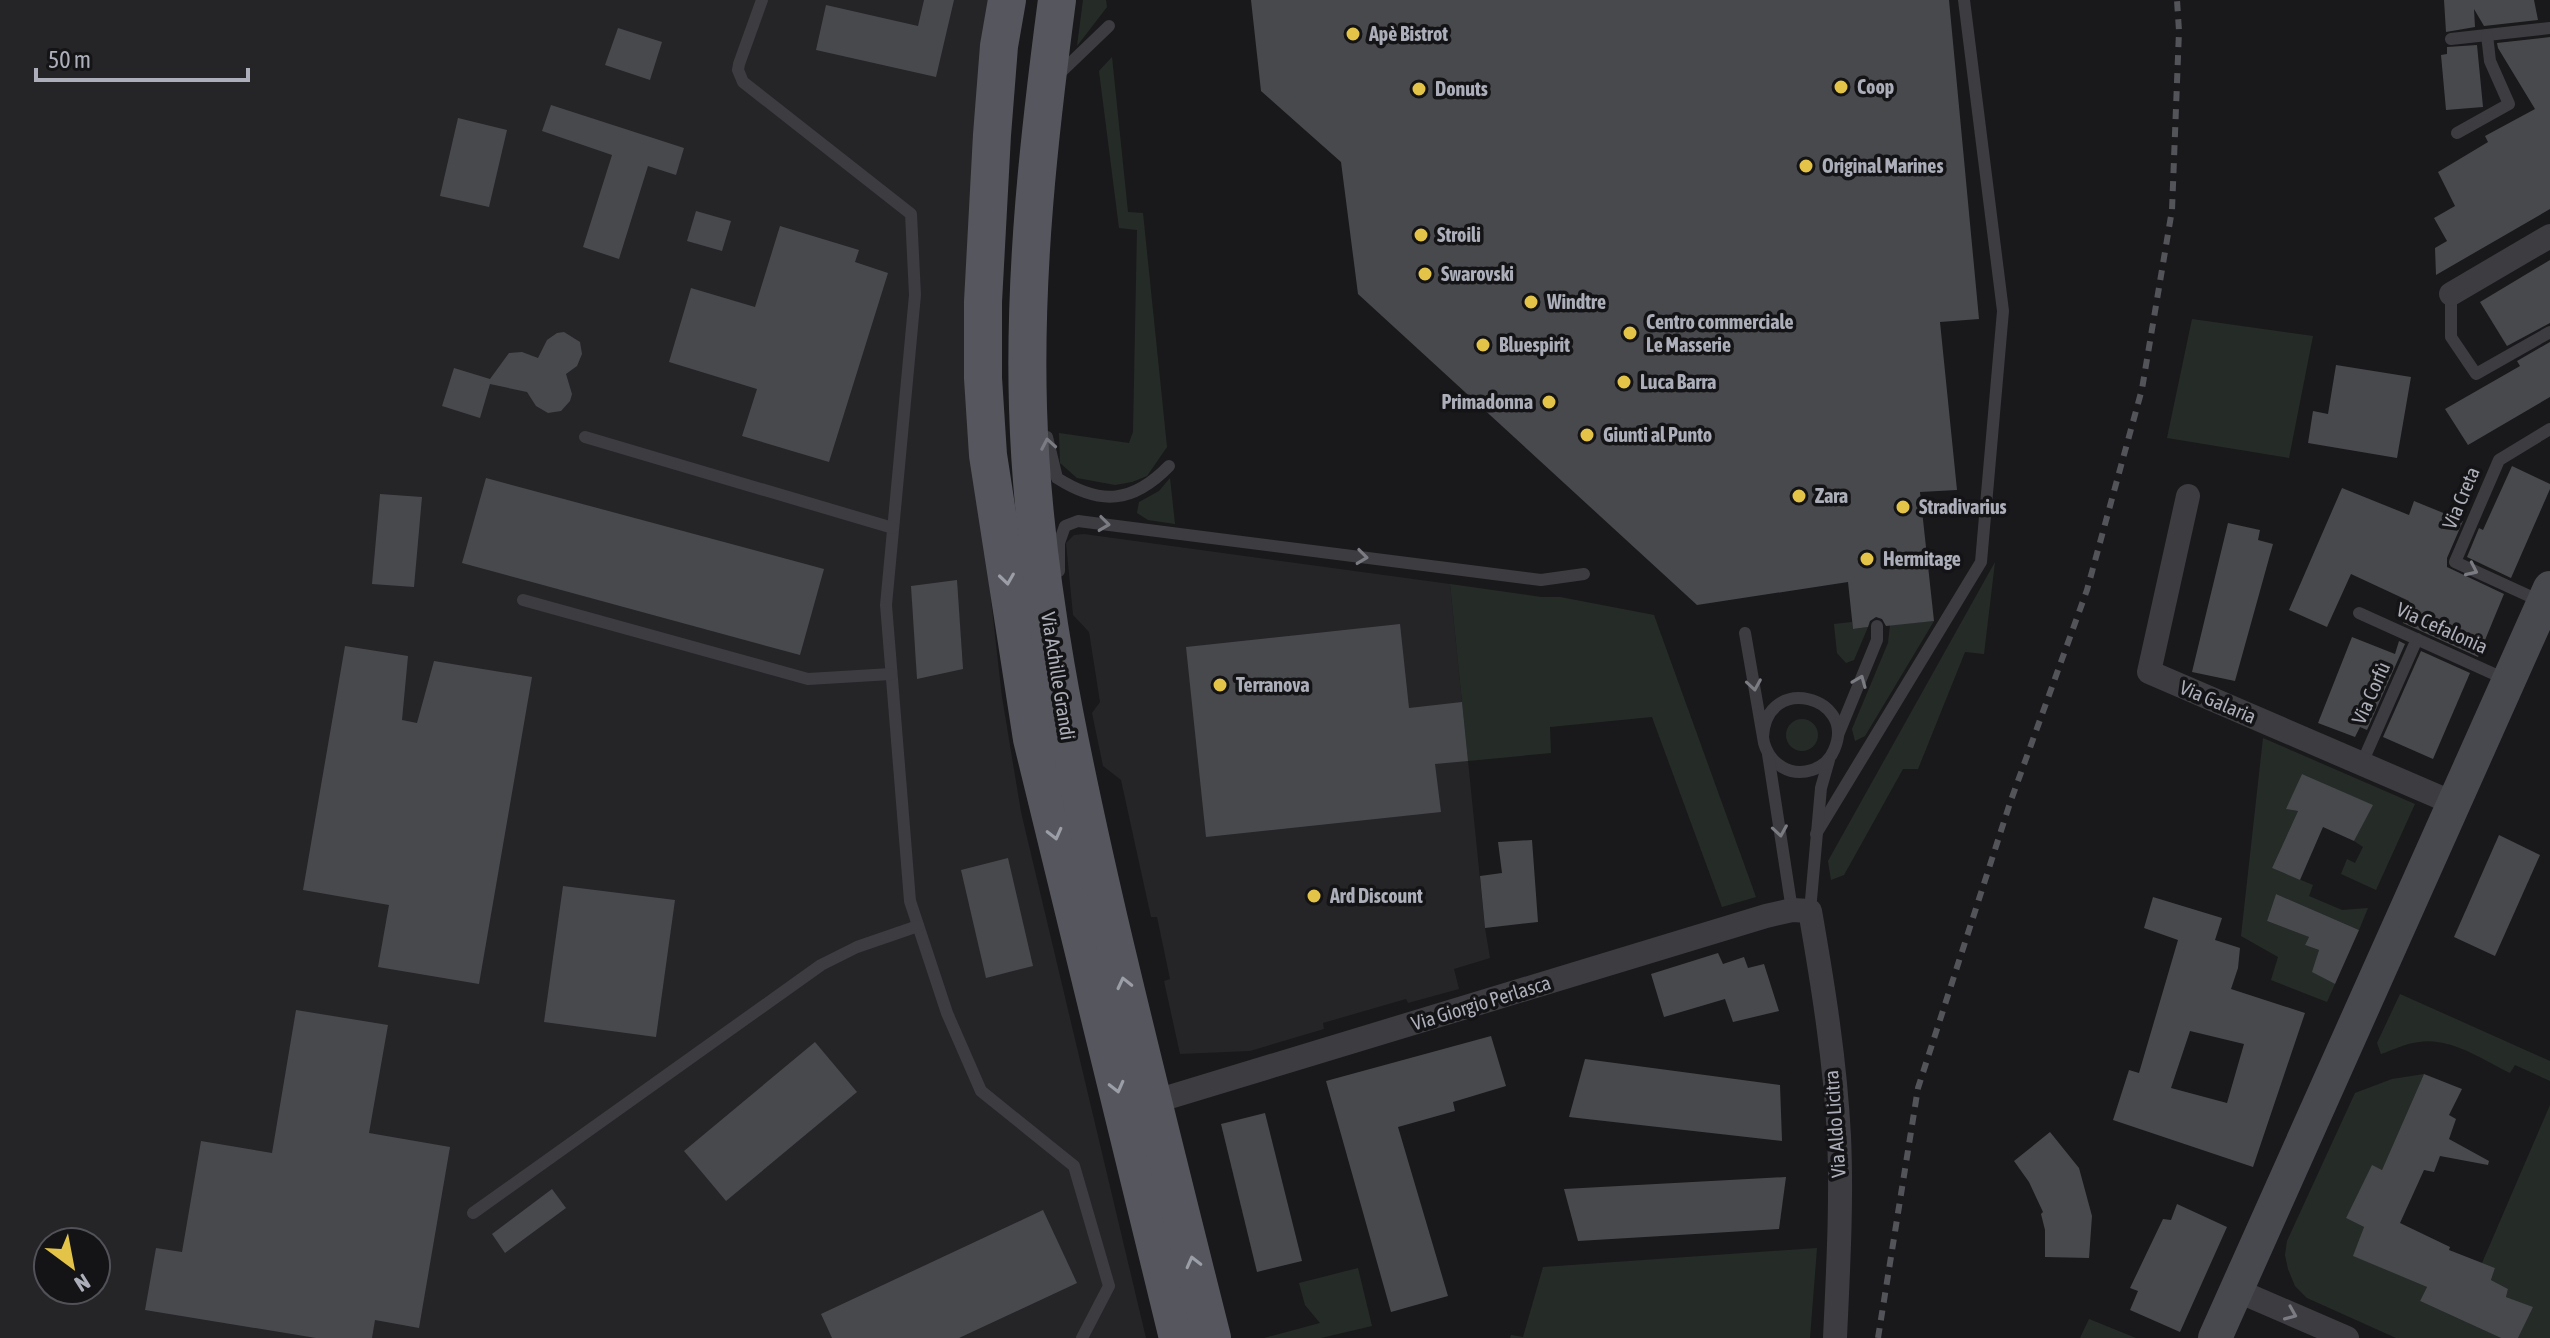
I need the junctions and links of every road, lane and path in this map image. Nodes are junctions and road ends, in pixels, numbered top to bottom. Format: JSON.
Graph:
{"nodes":[{"id":1,"x":762,"y":0,"type":"edge"},
{"id":2,"x":1007,"y":0,"type":"edge"},
{"id":3,"x":1024,"y":0,"type":"edge"},
{"id":4,"x":1057,"y":0,"type":"edge"},
{"id":5,"x":1964,"y":0,"type":"edge"},
{"id":6,"x":1109,"y":26,"type":"dead end"},
{"id":7,"x":2550,"y":28,"type":"edge"},
{"id":8,"x":2487,"y":35,"type":"junction"},
{"id":9,"x":2451,"y":39,"type":"dead end"},
{"id":10,"x":1066,"y":44,"type":"dead end"},
{"id":11,"x":1060,"y":73,"type":"junction"},
{"id":12,"x":1058,"y":101,"type":"dead end"},
{"id":13,"x":2457,"y":133,"type":"dead end"},
{"id":14,"x":1052,"y":186,"type":"dead end"},
{"id":15,"x":1030,"y":232,"type":"junction"},
{"id":16,"x":2550,"y":236,"type":"edge"},
{"id":17,"x":1027,"y":286,"type":"junction"},
{"id":18,"x":2451,"y":294,"type":"joint"},
{"id":19,"x":1039,"y":331,"type":"dead end"},
{"id":20,"x":2550,"y":332,"type":"edge"},
{"id":21,"x":1045,"y":425,"type":"dead end"},
{"id":22,"x":2550,"y":429,"type":"edge"},
{"id":23,"x":585,"y":437,"type":"dead end"},
{"id":24,"x":1169,"y":466,"type":"dead end"},
{"id":25,"x":2188,"y":496,"type":"dead end"},
{"id":26,"x":999,"y":515,"type":"junction"},
{"id":27,"x":893,"y":528,"type":"junction"},
{"id":28,"x":1584,"y":574,"type":"dead end"},
{"id":29,"x":1061,"y":590,"type":"dead end"},
{"id":30,"x":2547,"y":595,"type":"edge"},
{"id":31,"x":523,"y":600,"type":"dead end"},
{"id":32,"x":2359,"y":613,"type":"dead end"},
{"id":33,"x":1877,"y":626,"type":"dead end"},
{"id":34,"x":1745,"y":633,"type":"dead end"},
{"id":35,"x":2417,"y":639,"type":"junction"},
{"id":36,"x":891,"y":674,"type":"junction"},
{"id":37,"x":2508,"y":680,"type":"junction"},
{"id":38,"x":1838,"y":735,"type":"junction"},
{"id":39,"x":1763,"y":737,"type":"junction"},
{"id":40,"x":1768,"y":754,"type":"junction"},
{"id":41,"x":1830,"y":758,"type":"junction"},
{"id":42,"x":2362,"y":763,"type":"junction"},
{"id":43,"x":2453,"y":803,"type":"junction"},
{"id":44,"x":1816,"y":834,"type":"junction"},
{"id":45,"x":1801,"y":910,"type":"junction"},
{"id":46,"x":918,"y":926,"type":"junction"},
{"id":47,"x":1153,"y":1102,"type":"junction"},
{"id":48,"x":473,"y":1213,"type":"dead end"},
{"id":49,"x":2236,"y":1290,"type":"junction"},
{"id":50,"x":1082,"y":1338,"type":"edge"},
{"id":51,"x":1178,"y":1338,"type":"edge"},
{"id":52,"x":1212,"y":1338,"type":"edge"},
{"id":53,"x":1835,"y":1338,"type":"edge"},
{"id":54,"x":2215,"y":1338,"type":"edge"},
{"id":55,"x":2347,"y":1338,"type":"edge"}],
"edges":[{"from":1,"to":27,"type":"lane"},
{"from":2,"to":26,"type":"main road","name":"Via Achille Grandi"},
{"from":3,"to":26,"type":"main road","name":"Via Achille Grandi"},
{"from":4,"to":15,"type":"main road","name":"Via Achille Grandi"},
{"from":5,"to":44,"type":"lane"},
{"from":6,"to":11,"type":"lane"},
{"from":7,"to":8,"type":"lane"},
{"from":8,"to":9,"type":"lane"},
{"from":8,"to":13,"type":"lane"},
{"from":10,"to":11,"type":"lane"},
{"from":11,"to":12,"type":"lane"},
{"from":14,"to":15,"type":"lane"},
{"from":15,"to":17,"type":"main road","name":"Via Achille Grandi"},
{"from":16,"to":18,"type":"street"},
{"from":17,"to":19,"type":"lane"},
{"from":47,"to":17,"type":"main road","name":"Via Achille Grandi","one_way":true},
{"from":18,"to":20,"type":"lane"},
{"from":24,"to":21,"type":"lane","one_way":true},
{"from":22,"to":30,"type":"lane","name":"Via Creta","one_way":true},
{"from":23,"to":27,"type":"lane"},
{"from":25,"to":42,"type":"street","name":"Via Galaria"},
{"from":26,"to":51,"type":"main road","name":"Via Achille Grandi","one_way":true},
{"from":27,"to":36,"type":"lane"},
{"from":29,"to":28,"type":"lane","one_way":true},
{"from":30,"to":37,"type":"street"},
{"from":31,"to":36,"type":"lane"},
{"from":32,"to":35,"type":"lane","name":"Via Cefalonia"},
{"from":38,"to":33,"type":"lane","one_way":true},
{"from":34,"to":39,"type":"lane","one_way":true},
{"from":35,"to":37,"type":"lane","name":"Via Cefalonia"},
{"from":35,"to":42,"type":"lane","name":"Via Corfù"},
{"from":36,"to":46,"type":"lane"},
{"from":37,"to":43,"type":"street"},
{"from":38,"to":39,"type":"lane"},
{"from":38,"to":41,"type":"lane"},
{"from":39,"to":40,"type":"lane"},
{"from":40,"to":41,"type":"lane"},
{"from":40,"to":45,"type":"lane","one_way":true},
{"from":41,"to":44,"type":"lane"},
{"from":42,"to":43,"type":"street","name":"Via Galaria"},
{"from":43,"to":49,"type":"street"},
{"from":44,"to":45,"type":"lane"},
{"from":45,"to":47,"type":"street","name":"Via Giorgio Perlasca"},
{"from":45,"to":53,"type":"street","name":"Via Aldo Licitra"},
{"from":46,"to":48,"type":"lane"},
{"from":46,"to":50,"type":"lane"},
{"from":52,"to":47,"type":"main road","name":"Via Achille Grandi","one_way":true},
{"from":49,"to":54,"type":"street"},
{"from":49,"to":55,"type":"street","one_way":true}]}
